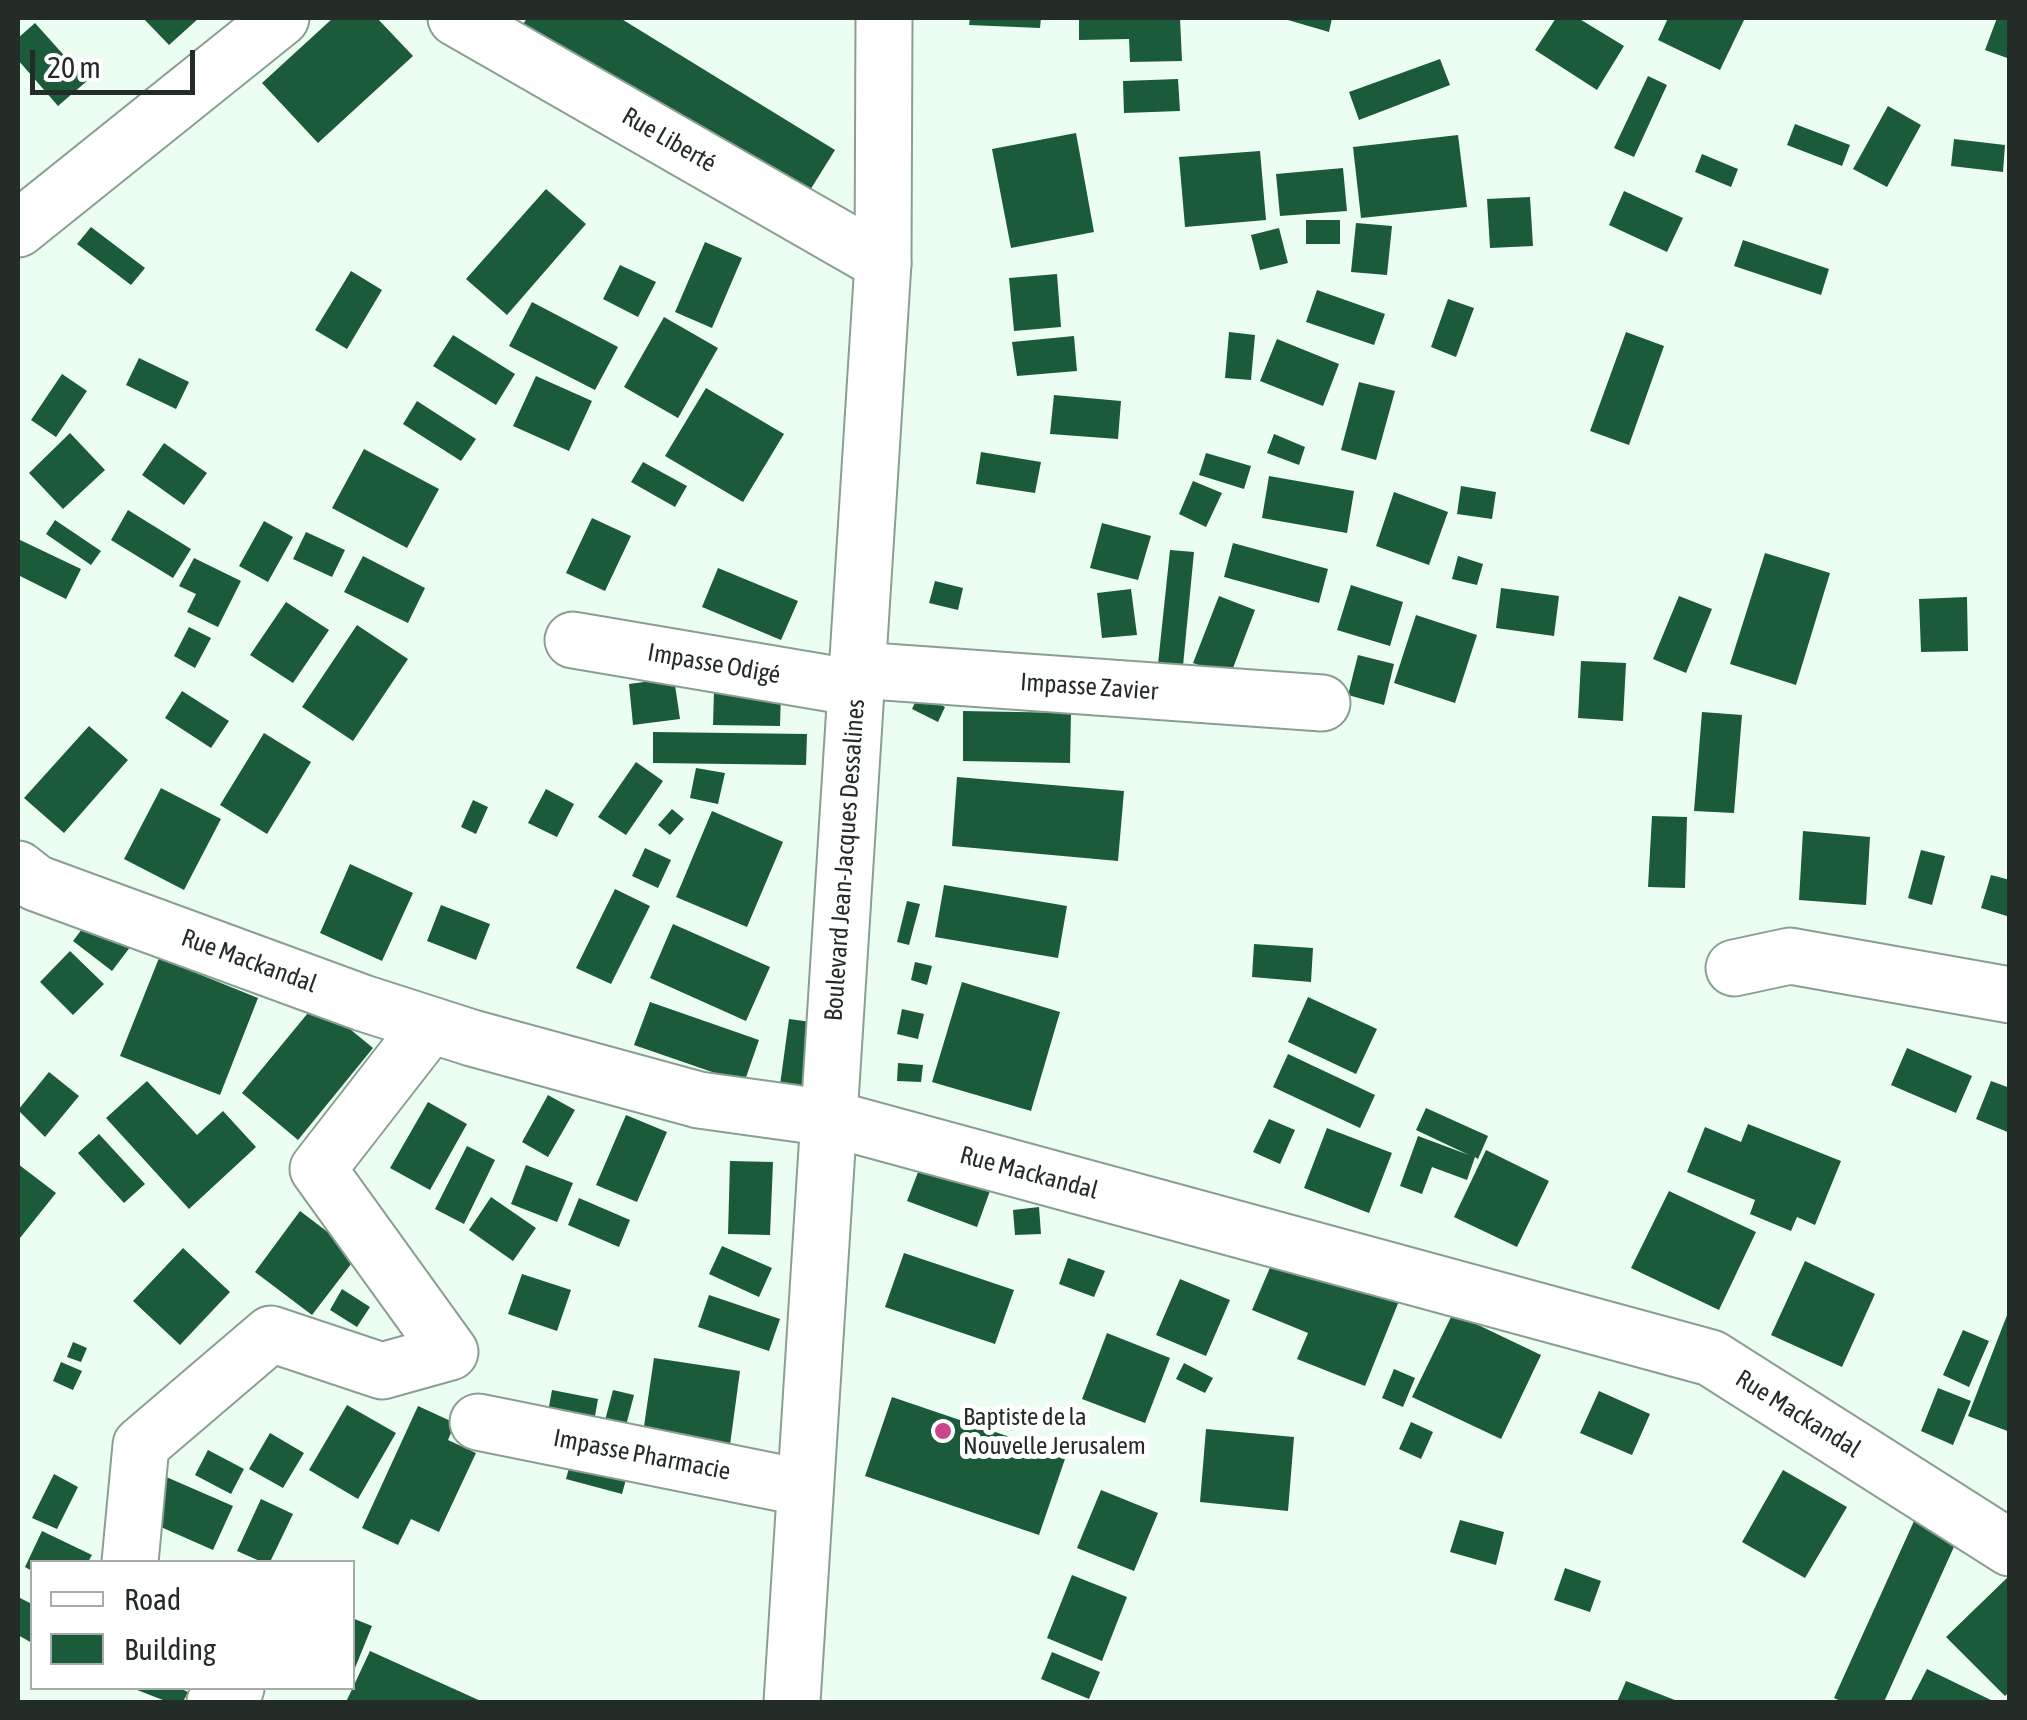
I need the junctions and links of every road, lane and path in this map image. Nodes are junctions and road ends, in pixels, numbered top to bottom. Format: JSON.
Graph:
{"nodes":[{"id":1,"x":281,"y":18,"type":"edge"},
{"id":2,"x":456,"y":18,"type":"edge"},
{"id":3,"x":884,"y":18,"type":"edge"},
{"id":4,"x":18,"y":229,"type":"edge"},
{"id":5,"x":883,"y":263,"type":"junction"},
{"id":6,"x":573,"y":640,"type":"dead end"},
{"id":7,"x":856,"y":679,"type":"junction"},
{"id":8,"x":1322,"y":703,"type":"dead end"},
{"id":9,"x":24,"y":885,"type":"edge"},
{"id":10,"x":1734,"y":968,"type":"dead end"},
{"id":11,"x":2010,"y":995,"type":"edge"},
{"id":12,"x":430,"y":1024,"type":"junction"},
{"id":13,"x":828,"y":1118,"type":"junction"},
{"id":14,"x":478,"y":1422,"type":"dead end"},
{"id":15,"x":806,"y":1488,"type":"junction"},
{"id":16,"x":2010,"y":1548,"type":"edge"},
{"id":17,"x":130,"y":1560,"type":"edge"},
{"id":18,"x":792,"y":1702,"type":"edge"}],
"edges":[{"from":1,"to":4,"type":"street"},
{"from":2,"to":5,"type":"street","name":"Rue Liberté"},
{"from":3,"to":5,"type":"street","name":"Boulevard Jean-Jacques Dessalines"},
{"from":5,"to":7,"type":"street","name":"Boulevard Jean-Jacques Dessalines"},
{"from":6,"to":7,"type":"street","name":"Impasse Odigé"},
{"from":7,"to":8,"type":"street","name":"Impasse Zavier"},
{"from":7,"to":13,"type":"street","name":"Boulevard Jean-Jacques Dessalines"},
{"from":9,"to":12,"type":"street","name":"Rue Mackandal"},
{"from":10,"to":11,"type":"street"},
{"from":12,"to":13,"type":"street","name":"Rue Mackandal"},
{"from":12,"to":17,"type":"street"},
{"from":13,"to":15,"type":"street","name":"Boulevard Jean-Jacques Dessalines"},
{"from":13,"to":16,"type":"street","name":"Rue Mackandal"},
{"from":14,"to":15,"type":"street","name":"Impasse Pharmacie"},
{"from":15,"to":18,"type":"street","name":"Boulevard Jean-Jacques Dessalines"}]}
